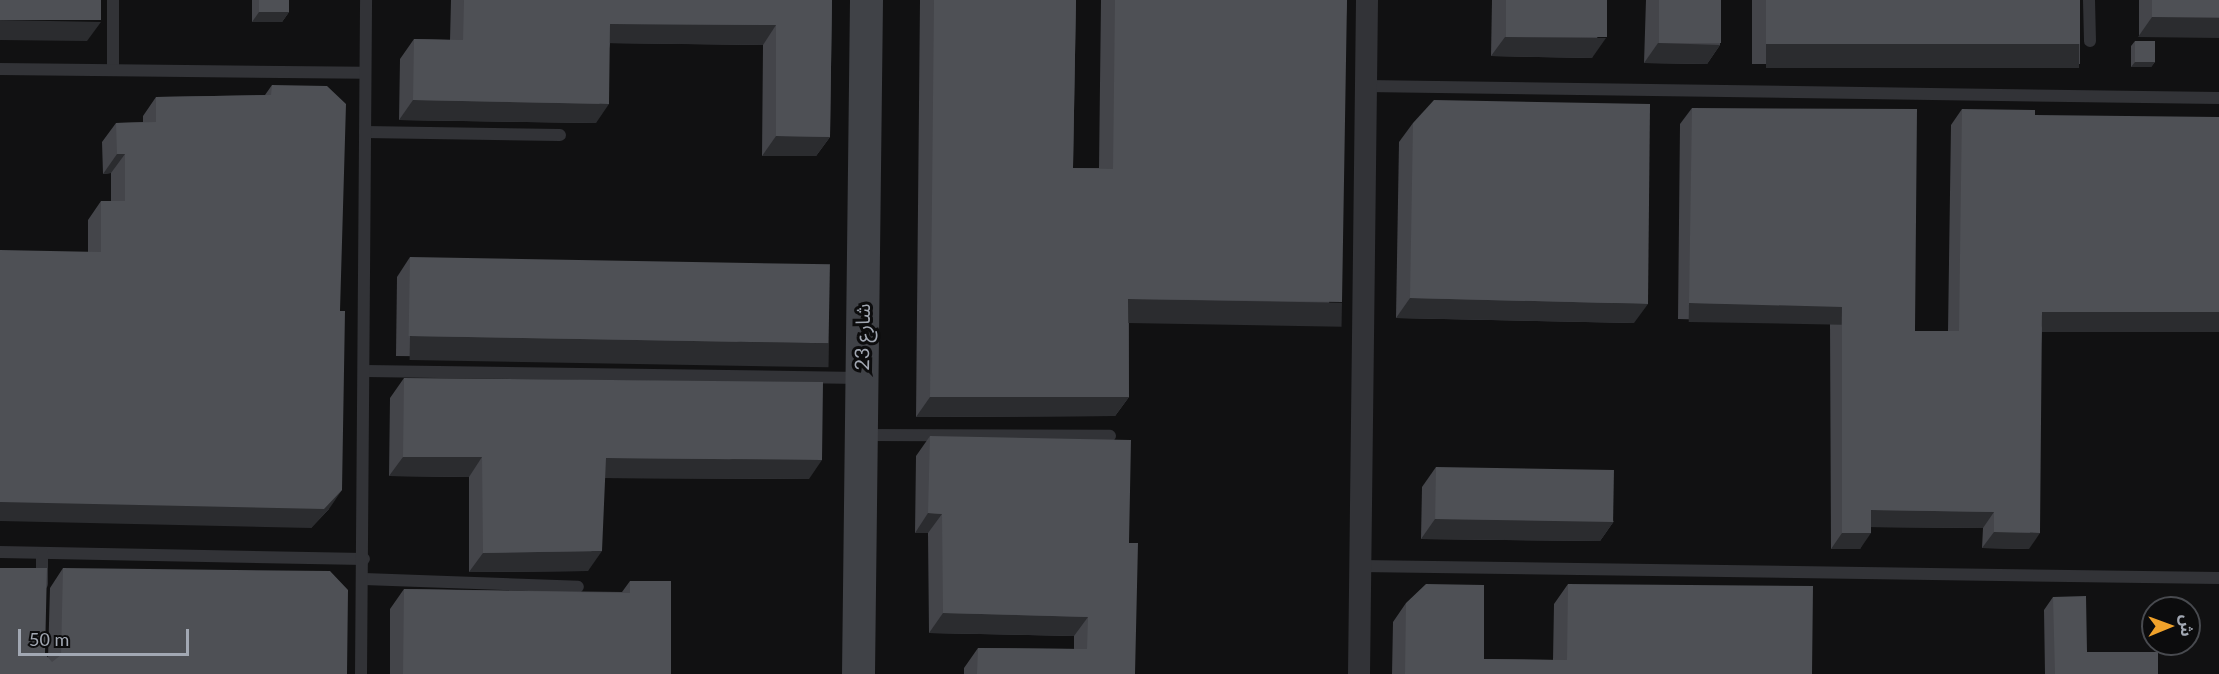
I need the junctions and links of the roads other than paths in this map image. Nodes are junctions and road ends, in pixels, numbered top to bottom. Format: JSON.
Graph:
{"nodes":[{"id":1,"x":113,"y":0,"type":"edge"},
{"id":2,"x":366,"y":0,"type":"edge"},
{"id":3,"x":866,"y":0,"type":"edge"},
{"id":4,"x":1367,"y":0,"type":"edge"},
{"id":5,"x":2089,"y":0,"type":"edge"},
{"id":6,"x":2090,"y":41,"type":"dead end"},
{"id":7,"x":0,"y":69,"type":"edge"},
{"id":8,"x":113,"y":70,"type":"junction"},
{"id":9,"x":364,"y":73,"type":"junction"},
{"id":10,"x":1366,"y":86,"type":"junction"},
{"id":11,"x":2219,"y":98,"type":"edge"},
{"id":12,"x":364,"y":132,"type":"junction"},
{"id":13,"x":560,"y":135,"type":"dead end"},
{"id":14,"x":366,"y":371,"type":"junction"},
{"id":15,"x":861,"y":378,"type":"junction"},
{"id":16,"x":861,"y":435,"type":"junction"},
{"id":17,"x":1110,"y":436,"type":"dead end"},
{"id":18,"x":0,"y":552,"type":"edge"},
{"id":19,"x":42,"y":553,"type":"junction"},
{"id":20,"x":364,"y":559,"type":"junction"},
{"id":21,"x":1360,"y":566,"type":"junction"},
{"id":22,"x":2219,"y":578,"type":"edge"},
{"id":23,"x":364,"y":579,"type":"junction"},
{"id":24,"x":578,"y":587,"type":"dead end"},
{"id":25,"x":41,"y":597,"type":"edge"},
{"id":26,"x":361,"y":674,"type":"edge"},
{"id":27,"x":858,"y":674,"type":"edge"},
{"id":28,"x":1359,"y":674,"type":"edge"}],
"edges":[{"from":1,"to":8,"type":"lane"},
{"from":2,"to":9,"type":"lane"},
{"from":3,"to":15,"type":"street","name":"شارع 23"},
{"from":4,"to":10,"type":"street"},
{"from":5,"to":6,"type":"lane"},
{"from":7,"to":8,"type":"lane"},
{"from":8,"to":9,"type":"lane"},
{"from":9,"to":12,"type":"lane"},
{"from":10,"to":11,"type":"lane"},
{"from":10,"to":21,"type":"street"},
{"from":12,"to":13,"type":"lane"},
{"from":12,"to":14,"type":"lane"},
{"from":14,"to":15,"type":"lane"},
{"from":14,"to":20,"type":"lane"},
{"from":15,"to":16,"type":"street","name":"شارع 23"},
{"from":16,"to":17,"type":"lane"},
{"from":16,"to":27,"type":"street","name":"شارع 23"},
{"from":18,"to":19,"type":"lane"},
{"from":19,"to":20,"type":"lane"},
{"from":19,"to":25,"type":"lane"},
{"from":20,"to":23,"type":"lane"},
{"from":21,"to":22,"type":"lane"},
{"from":21,"to":28,"type":"street"},
{"from":23,"to":24,"type":"lane"},
{"from":23,"to":26,"type":"lane"}]}
